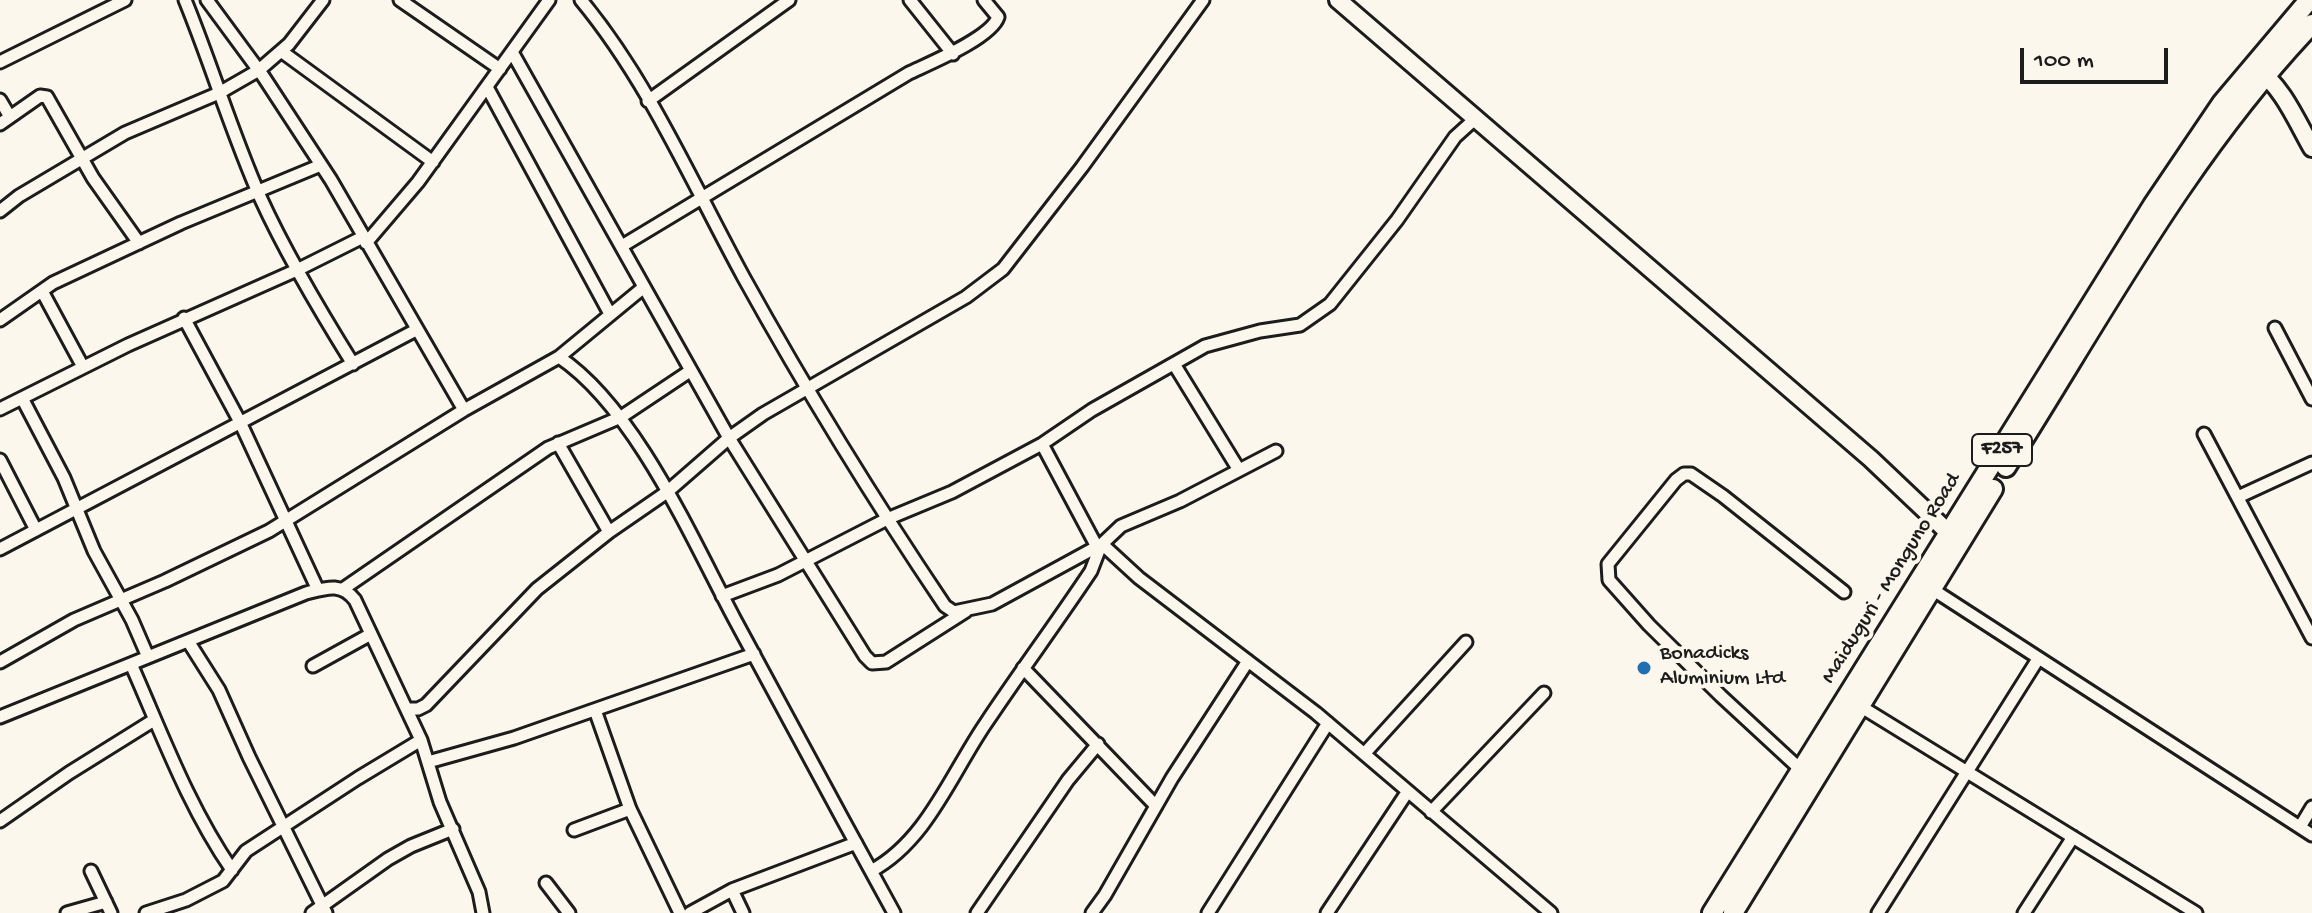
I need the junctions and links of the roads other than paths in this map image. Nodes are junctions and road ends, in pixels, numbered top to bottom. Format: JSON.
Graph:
{"nodes":[{"id":1,"x":125,"y":0,"type":"edge"},
{"id":2,"x":185,"y":0,"type":"edge"},
{"id":3,"x":207,"y":0,"type":"edge"},
{"id":4,"x":323,"y":0,"type":"edge"},
{"id":5,"x":400,"y":0,"type":"edge"},
{"id":6,"x":549,"y":0,"type":"edge"},
{"id":7,"x":581,"y":0,"type":"edge"},
{"id":8,"x":789,"y":0,"type":"edge"},
{"id":9,"x":910,"y":0,"type":"edge"},
{"id":10,"x":984,"y":0,"type":"edge"},
{"id":11,"x":1203,"y":0,"type":"edge"},
{"id":12,"x":1338,"y":0,"type":"edge"},
{"id":13,"x":2309,"y":0,"type":"edge"},
{"id":14,"x":2312,"y":24,"type":"edge"},
{"id":15,"x":281,"y":51,"type":"junction"},
{"id":16,"x":512,"y":52,"type":"junction"},
{"id":17,"x":953,"y":54,"type":"junction"},
{"id":18,"x":0,"y":62,"type":"edge"},
{"id":19,"x":500,"y":69,"type":"junction"},
{"id":20,"x":259,"y":70,"type":"junction"},
{"id":21,"x":2260,"y":71,"type":"junction"},
{"id":22,"x":487,"y":87,"type":"junction"},
{"id":23,"x":219,"y":93,"type":"junction"},
{"id":24,"x":0,"y":100,"type":"edge"},
{"id":25,"x":648,"y":101,"type":"junction"},
{"id":26,"x":1476,"y":118,"type":"junction"},
{"id":27,"x":5,"y":121,"type":"edge"},
{"id":28,"x":2312,"y":148,"type":"edge"},
{"id":29,"x":83,"y":159,"type":"junction"},
{"id":30,"x":433,"y":162,"type":"junction"},
{"id":31,"x":321,"y":165,"type":"junction"},
{"id":32,"x":258,"y":191,"type":"junction"},
{"id":33,"x":701,"y":198,"type":"junction"},
{"id":34,"x":0,"y":211,"type":"edge"},
{"id":35,"x":364,"y":240,"type":"junction"},
{"id":36,"x":139,"y":243,"type":"junction"},
{"id":37,"x":622,"y":246,"type":"junction"},
{"id":38,"x":299,"y":269,"type":"junction"},
{"id":39,"x":644,"y":287,"type":"junction"},
{"id":40,"x":42,"y":291,"type":"junction"},
{"id":41,"x":610,"y":314,"type":"junction"},
{"id":42,"x":184,"y":318,"type":"junction"},
{"id":43,"x":0,"y":320,"type":"edge"},
{"id":44,"x":2275,"y":328,"type":"dead end"},
{"id":45,"x":416,"y":330,"type":"junction"},
{"id":46,"x":559,"y":357,"type":"junction"},
{"id":47,"x":353,"y":364,"type":"junction"},
{"id":48,"x":1174,"y":364,"type":"junction"},
{"id":49,"x":83,"y":367,"type":"junction"},
{"id":50,"x":690,"y":371,"type":"junction"},
{"id":51,"x":807,"y":389,"type":"junction"},
{"id":52,"x":22,"y":398,"type":"junction"},
{"id":53,"x":2312,"y":399,"type":"edge"},
{"id":54,"x":0,"y":409,"type":"edge"},
{"id":55,"x":464,"y":410,"type":"junction"},
{"id":56,"x":621,"y":417,"type":"junction"},
{"id":57,"x":240,"y":422,"type":"junction"},
{"id":58,"x":2204,"y":434,"type":"dead end"},
{"id":59,"x":729,"y":438,"type":"junction"},
{"id":60,"x":558,"y":443,"type":"junction"},
{"id":61,"x":1042,"y":444,"type":"junction"},
{"id":62,"x":1276,"y":451,"type":"dead end"},
{"id":63,"x":0,"y":460,"type":"edge"},
{"id":64,"x":2312,"y":463,"type":"edge"},
{"id":65,"x":1239,"y":470,"type":"junction"},
{"id":66,"x":667,"y":492,"type":"junction"},
{"id":67,"x":2238,"y":497,"type":"junction"},
{"id":68,"x":77,"y":508,"type":"junction"},
{"id":69,"x":887,"y":519,"type":"junction"},
{"id":70,"x":285,"y":522,"type":"junction"},
{"id":71,"x":36,"y":530,"type":"junction"},
{"id":72,"x":609,"y":532,"type":"junction"},
{"id":73,"x":1950,"y":534,"type":"junction"},
{"id":74,"x":1099,"y":546,"type":"junction"},
{"id":75,"x":0,"y":549,"type":"edge"},
{"id":76,"x":805,"y":562,"type":"junction"},
{"id":77,"x":343,"y":589,"type":"junction"},
{"id":78,"x":1932,"y":589,"type":"junction"},
{"id":79,"x":318,"y":590,"type":"junction"},
{"id":80,"x":1844,"y":592,"type":"dead end"},
{"id":81,"x":722,"y":596,"type":"junction"},
{"id":82,"x":120,"y":601,"type":"junction"},
{"id":83,"x":966,"y":611,"type":"junction"},
{"id":84,"x":371,"y":634,"type":"junction"},
{"id":85,"x":2312,"y":638,"type":"edge"},
{"id":86,"x":188,"y":641,"type":"junction"},
{"id":87,"x":1466,"y":642,"type":"dead end"},
{"id":88,"x":754,"y":654,"type":"junction"},
{"id":89,"x":148,"y":657,"type":"junction"},
{"id":90,"x":2038,"y":659,"type":"junction"},
{"id":91,"x":1248,"y":661,"type":"junction"},
{"id":92,"x":0,"y":662,"type":"edge"},
{"id":93,"x":131,"y":664,"type":"junction"},
{"id":94,"x":313,"y":666,"type":"dead end"},
{"id":95,"x":1023,"y":668,"type":"junction"},
{"id":96,"x":1544,"y":693,"type":"dead end"},
{"id":97,"x":1860,"y":706,"type":"junction"},
{"id":98,"x":407,"y":709,"type":"junction"},
{"id":99,"x":595,"y":710,"type":"junction"},
{"id":100,"x":0,"y":717,"type":"edge"},
{"id":101,"x":154,"y":720,"type":"junction"},
{"id":102,"x":1328,"y":723,"type":"junction"},
{"id":103,"x":421,"y":740,"type":"junction"},
{"id":104,"x":1098,"y":744,"type":"junction"},
{"id":105,"x":1364,"y":754,"type":"junction"},
{"id":106,"x":428,"y":762,"type":"junction"},
{"id":107,"x":1800,"y":769,"type":"junction"},
{"id":108,"x":1968,"y":773,"type":"junction"},
{"id":109,"x":1408,"y":791,"type":"junction"},
{"id":110,"x":1156,"y":806,"type":"junction"},
{"id":111,"x":2312,"y":807,"type":"edge"},
{"id":112,"x":630,"y":809,"type":"junction"},
{"id":113,"x":1431,"y":812,"type":"junction"},
{"id":114,"x":0,"y":821,"type":"edge"},
{"id":115,"x":284,"y":827,"type":"junction"},
{"id":116,"x":2300,"y":827,"type":"junction"},
{"id":117,"x":453,"y":829,"type":"junction"},
{"id":118,"x":574,"y":830,"type":"dead end"},
{"id":119,"x":2312,"y":835,"type":"edge"},
{"id":120,"x":2073,"y":837,"type":"junction"},
{"id":121,"x":856,"y":843,"type":"junction"},
{"id":122,"x":232,"y":870,"type":"junction"},
{"id":123,"x":91,"y":871,"type":"dead end"},
{"id":124,"x":871,"y":871,"type":"junction"},
{"id":125,"x":546,"y":883,"type":"dead end"},
{"id":126,"x":732,"y":890,"type":"junction"},
{"id":127,"x":108,"y":908,"type":"edge"},
{"id":128,"x":320,"y":911,"type":"edge"},
{"id":129,"x":67,"y":913,"type":"edge"},
{"id":130,"x":146,"y":913,"type":"edge"},
{"id":131,"x":483,"y":913,"type":"edge"},
{"id":132,"x":569,"y":913,"type":"edge"},
{"id":133,"x":680,"y":913,"type":"edge"},
{"id":134,"x":690,"y":913,"type":"edge"},
{"id":135,"x":743,"y":913,"type":"edge"},
{"id":136,"x":894,"y":913,"type":"edge"},
{"id":137,"x":977,"y":913,"type":"edge"},
{"id":138,"x":1092,"y":913,"type":"edge"},
{"id":139,"x":1208,"y":913,"type":"edge"},
{"id":140,"x":1327,"y":913,"type":"edge"},
{"id":141,"x":1551,"y":913,"type":"edge"},
{"id":142,"x":1712,"y":913,"type":"edge"},
{"id":143,"x":1733,"y":913,"type":"edge"},
{"id":144,"x":1878,"y":913,"type":"edge"},
{"id":145,"x":2024,"y":913,"type":"edge"},
{"id":146,"x":2196,"y":913,"type":"edge"}],
"edges":[{"from":1,"to":18,"type":"street"},
{"from":2,"to":23,"type":"street"},
{"from":3,"to":20,"type":"street"},
{"from":4,"to":15,"type":"street"},
{"from":5,"to":19,"type":"street"},
{"from":6,"to":16,"type":"street"},
{"from":7,"to":25,"type":"street"},
{"from":8,"to":25,"type":"street"},
{"from":9,"to":17,"type":"street"},
{"from":10,"to":17,"type":"street"},
{"from":11,"to":51,"type":"street"},
{"from":12,"to":26,"type":"street"},
{"from":13,"to":21,"type":"main road","name":"Maiduguri - Monguno Road","number":"F257"},
{"from":14,"to":21,"type":"main road","name":"Maiduguri - Monguno Road","number":"F257"},
{"from":15,"to":20,"type":"street"},
{"from":15,"to":30,"type":"street"},
{"from":16,"to":19,"type":"street"},
{"from":16,"to":37,"type":"street"},
{"from":17,"to":33,"type":"street"},
{"from":19,"to":22,"type":"street"},
{"from":20,"to":23,"type":"street"},
{"from":20,"to":31,"type":"street"},
{"from":21,"to":28,"type":"street"},
{"from":21,"to":73,"type":"main road","name":"Maiduguri - Monguno Road","number":"F257"},
{"from":21,"to":78,"type":"main road","name":"Maiduguri - Monguno Road","number":"F257"},
{"from":22,"to":30,"type":"street"},
{"from":22,"to":41,"type":"street"},
{"from":23,"to":29,"type":"street"},
{"from":23,"to":32,"type":"street"},
{"from":24,"to":27,"type":"street"},
{"from":25,"to":33,"type":"street"},
{"from":26,"to":48,"type":"street"},
{"from":26,"to":73,"type":"street"},
{"from":27,"to":29,"type":"street"},
{"from":29,"to":34,"type":"street"},
{"from":29,"to":36,"type":"street"},
{"from":30,"to":35,"type":"street"},
{"from":31,"to":32,"type":"street"},
{"from":31,"to":35,"type":"street"},
{"from":32,"to":36,"type":"street"},
{"from":32,"to":38,"type":"street"},
{"from":33,"to":37,"type":"street"},
{"from":33,"to":51,"type":"street"},
{"from":35,"to":38,"type":"street"},
{"from":35,"to":45,"type":"street"},
{"from":36,"to":40,"type":"street"},
{"from":37,"to":39,"type":"street"},
{"from":38,"to":42,"type":"street"},
{"from":38,"to":47,"type":"street"},
{"from":39,"to":41,"type":"street"},
{"from":39,"to":50,"type":"street"},
{"from":40,"to":43,"type":"street"},
{"from":40,"to":49,"type":"street"},
{"from":41,"to":46,"type":"street"},
{"from":42,"to":49,"type":"street"},
{"from":42,"to":57,"type":"street"},
{"from":44,"to":53,"type":"street"},
{"from":45,"to":47,"type":"street"},
{"from":45,"to":55,"type":"street"},
{"from":46,"to":55,"type":"street"},
{"from":46,"to":56,"type":"street"},
{"from":47,"to":57,"type":"street"},
{"from":48,"to":61,"type":"street"},
{"from":48,"to":65,"type":"street"},
{"from":49,"to":52,"type":"street"},
{"from":50,"to":56,"type":"street"},
{"from":50,"to":59,"type":"street"},
{"from":51,"to":59,"type":"street"},
{"from":51,"to":69,"type":"street"},
{"from":52,"to":54,"type":"street"},
{"from":52,"to":68,"type":"street"},
{"from":55,"to":70,"type":"street"},
{"from":56,"to":60,"type":"street"},
{"from":56,"to":66,"type":"street"},
{"from":57,"to":68,"type":"street"},
{"from":57,"to":70,"type":"street"},
{"from":58,"to":67,"type":"street"},
{"from":59,"to":66,"type":"street"},
{"from":59,"to":76,"type":"street"},
{"from":60,"to":72,"type":"street"},
{"from":60,"to":77,"type":"street"},
{"from":61,"to":69,"type":"street"},
{"from":61,"to":74,"type":"street"},
{"from":62,"to":65,"type":"street"},
{"from":63,"to":71,"type":"street"},
{"from":64,"to":67,"type":"street"},
{"from":65,"to":74,"type":"street"},
{"from":66,"to":72,"type":"street"},
{"from":66,"to":81,"type":"street"},
{"from":67,"to":85,"type":"street"},
{"from":68,"to":71,"type":"street"},
{"from":68,"to":82,"type":"street"},
{"from":69,"to":76,"type":"street"},
{"from":69,"to":83,"type":"street"},
{"from":70,"to":79,"type":"street"},
{"from":70,"to":82,"type":"street"},
{"from":71,"to":75,"type":"street"},
{"from":72,"to":98,"type":"street"},
{"from":73,"to":107,"type":"main road","name":"Maiduguri - Monguno Road","number":"F257"},
{"from":74,"to":83,"type":"street"},
{"from":74,"to":91,"type":"street"},
{"from":74,"to":95,"type":"street"},
{"from":76,"to":81,"type":"street"},
{"from":76,"to":83,"type":"street"},
{"from":77,"to":79,"type":"street"},
{"from":77,"to":84,"type":"street"},
{"from":78,"to":90,"type":"street"},
{"from":78,"to":97,"type":"main road","name":"Maiduguri - Monguno Road","number":"F257"},
{"from":79,"to":86,"type":"street"},
{"from":80,"to":107,"type":"street"},
{"from":81,"to":88,"type":"street"},
{"from":82,"to":89,"type":"street"},
{"from":82,"to":92,"type":"street"},
{"from":84,"to":94,"type":"street"},
{"from":84,"to":98,"type":"street"},
{"from":86,"to":89,"type":"street"},
{"from":86,"to":115,"type":"street"},
{"from":87,"to":105,"type":"street"},
{"from":88,"to":99,"type":"street"},
{"from":88,"to":121,"type":"street"},
{"from":89,"to":93,"type":"street"},
{"from":90,"to":108,"type":"street"},
{"from":90,"to":116,"type":"street"},
{"from":91,"to":102,"type":"street"},
{"from":91,"to":110,"type":"street"},
{"from":93,"to":100,"type":"street"},
{"from":93,"to":101,"type":"street"},
{"from":95,"to":104,"type":"street"},
{"from":95,"to":124,"type":"street"},
{"from":96,"to":113,"type":"street"},
{"from":97,"to":108,"type":"street"},
{"from":97,"to":143,"type":"main road","name":"Maiduguri - Monguno Road","number":"F257"},
{"from":98,"to":103,"type":"street"},
{"from":99,"to":106,"type":"street"},
{"from":99,"to":112,"type":"street"},
{"from":101,"to":114,"type":"street"},
{"from":101,"to":122,"type":"street"},
{"from":102,"to":105,"type":"street"},
{"from":102,"to":139,"type":"street"},
{"from":103,"to":106,"type":"street"},
{"from":103,"to":115,"type":"street"},
{"from":104,"to":110,"type":"street"},
{"from":104,"to":137,"type":"street"},
{"from":105,"to":109,"type":"street"},
{"from":106,"to":117,"type":"street"},
{"from":107,"to":142,"type":"main road","name":"Maiduguri - Monguno Road","number":"F257"},
{"from":108,"to":120,"type":"street"},
{"from":108,"to":144,"type":"street"},
{"from":109,"to":113,"type":"street"},
{"from":109,"to":140,"type":"street"},
{"from":110,"to":138,"type":"street"},
{"from":111,"to":116,"type":"street"},
{"from":112,"to":118,"type":"street"},
{"from":112,"to":133,"type":"street"},
{"from":113,"to":141,"type":"street"},
{"from":115,"to":122,"type":"street"},
{"from":115,"to":128,"type":"street"},
{"from":116,"to":119,"type":"street"},
{"from":117,"to":128,"type":"street"},
{"from":117,"to":131,"type":"street"},
{"from":120,"to":145,"type":"street"},
{"from":120,"to":146,"type":"street"},
{"from":121,"to":124,"type":"street"},
{"from":121,"to":126,"type":"street"},
{"from":122,"to":130,"type":"street"},
{"from":123,"to":127,"type":"street"},
{"from":124,"to":136,"type":"street"},
{"from":125,"to":132,"type":"street"},
{"from":126,"to":134,"type":"street"},
{"from":126,"to":135,"type":"street"},
{"from":127,"to":129,"type":"street"}]}
